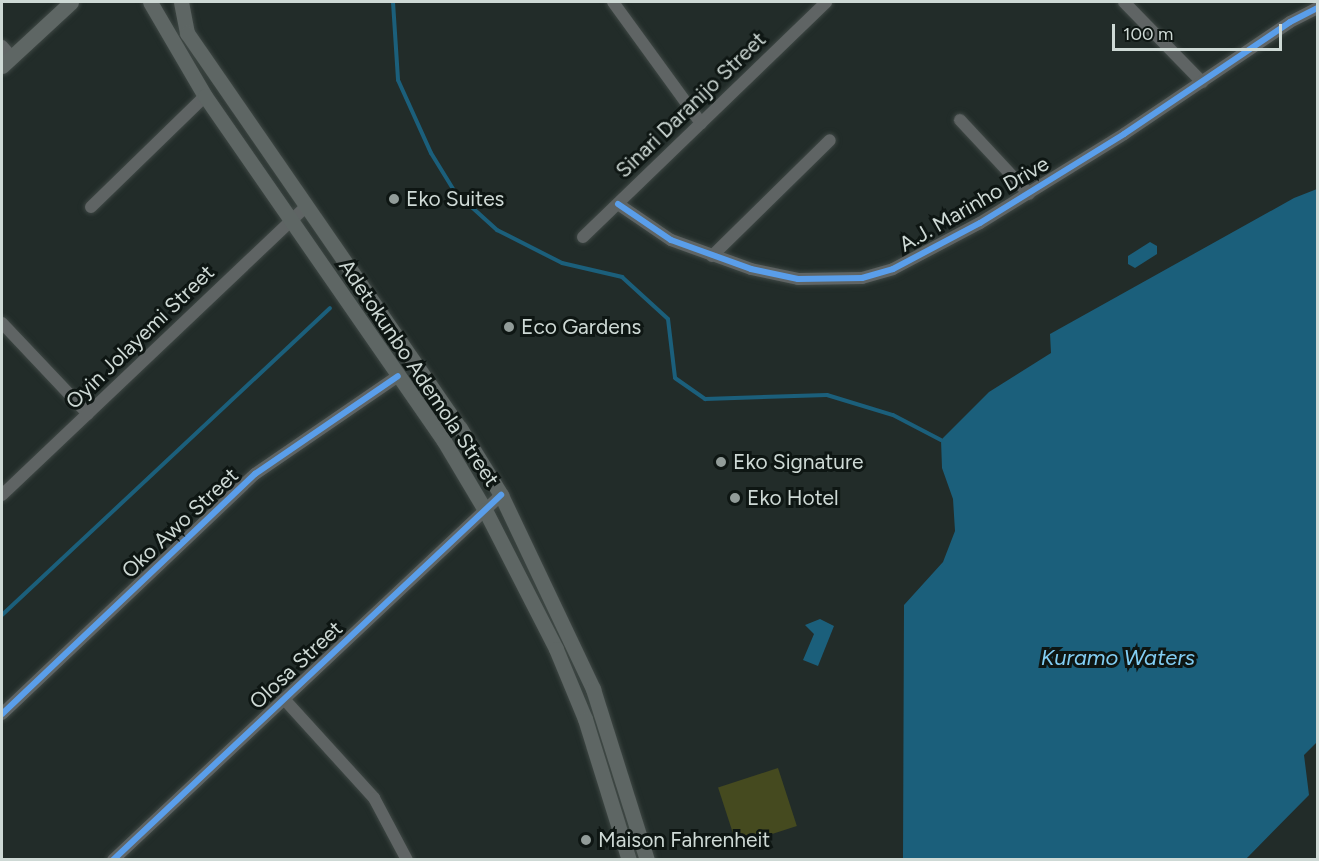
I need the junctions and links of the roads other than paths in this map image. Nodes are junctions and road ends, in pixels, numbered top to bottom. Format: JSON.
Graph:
{"nodes":[{"id":1,"x":71,"y":2,"type":"edge"},
{"id":2,"x":150,"y":2,"type":"edge"},
{"id":3,"x":181,"y":2,"type":"edge"},
{"id":4,"x":613,"y":2,"type":"edge"},
{"id":5,"x":826,"y":2,"type":"edge"},
{"id":6,"x":1124,"y":2,"type":"edge"},
{"id":7,"x":1317,"y":8,"type":"edge"},
{"id":8,"x":5,"y":56,"type":"edge"},
{"id":9,"x":1202,"y":82,"type":"junction"},
{"id":10,"x":206,"y":96,"type":"junction"},
{"id":11,"x":960,"y":120,"type":"dead end"},
{"id":12,"x":700,"y":123,"type":"junction"},
{"id":13,"x":830,"y":140,"type":"dead end"},
{"id":14,"x":1029,"y":194,"type":"junction"},
{"id":15,"x":618,"y":204,"type":"junction"},
{"id":16,"x":91,"y":207,"type":"dead end"},
{"id":17,"x":306,"y":207,"type":"junction"},
{"id":18,"x":291,"y":221,"type":"junction"},
{"id":19,"x":583,"y":237,"type":"dead end"},
{"id":20,"x":712,"y":256,"type":"junction"},
{"id":21,"x":2,"y":323,"type":"edge"},
{"id":22,"x":398,"y":376,"type":"junction"},
{"id":23,"x":87,"y":414,"type":"junction"},
{"id":24,"x":2,"y":495,"type":"edge"},
{"id":25,"x":501,"y":495,"type":"junction"},
{"id":26,"x":485,"y":510,"type":"junction"},
{"id":27,"x":284,"y":699,"type":"junction"},
{"id":28,"x":2,"y":714,"type":"edge"},
{"id":29,"x":114,"y":860,"type":"edge"},
{"id":30,"x":406,"y":860,"type":"edge"},
{"id":31,"x":629,"y":860,"type":"edge"},
{"id":32,"x":647,"y":860,"type":"edge"}],
"edges":[{"from":1,"to":8,"type":"main road"},
{"from":2,"to":10,"type":"main road","name":"Adetokunbo Ademola Street"},
{"from":3,"to":17,"type":"main road","name":"Adetokunbo Ademola Street"},
{"from":4,"to":12,"type":"street"},
{"from":5,"to":12,"type":"street","name":"Sinari Daranijo Street"},
{"from":6,"to":9,"type":"street"},
{"from":7,"to":9,"type":"street","name":"A.J. Marinho Drive"},
{"from":9,"to":14,"type":"street","name":"A.J. Marinho Drive"},
{"from":10,"to":16,"type":"street"},
{"from":10,"to":18,"type":"main road","name":"Adetokunbo Ademola Street"},
{"from":11,"to":14,"type":"street"},
{"from":12,"to":15,"type":"street","name":"Sinari Daranijo Street"},
{"from":13,"to":20,"type":"street"},
{"from":14,"to":20,"type":"street","name":"A.J. Marinho Drive"},
{"from":15,"to":19,"type":"street","name":"Sinari Daranijo Street"},
{"from":15,"to":20,"type":"street","name":"A.J. Marinho Drive"},
{"from":17,"to":18,"type":"street","name":"Oyin Jolayemi Street"},
{"from":17,"to":25,"type":"main road","name":"Adetokunbo Ademola Street"},
{"from":18,"to":22,"type":"main road","name":"Adetokunbo Ademola Street"},
{"from":18,"to":23,"type":"street","name":"Oyin Jolayemi Street"},
{"from":21,"to":23,"type":"street"},
{"from":22,"to":26,"type":"main road","name":"Adetokunbo Ademola Street"},
{"from":22,"to":28,"type":"street","name":"Oko Awo Street"},
{"from":23,"to":24,"type":"street","name":"Oyin Jolayemi Street"},
{"from":25,"to":26,"type":"street","name":"Olosa Street"},
{"from":25,"to":32,"type":"main road","name":"Adetokunbo Ademola Street"},
{"from":26,"to":27,"type":"street","name":"Olosa Street"},
{"from":26,"to":31,"type":"main road","name":"Adetokunbo Ademola Street"},
{"from":27,"to":29,"type":"street","name":"Olosa Street"},
{"from":27,"to":30,"type":"street"}]}
